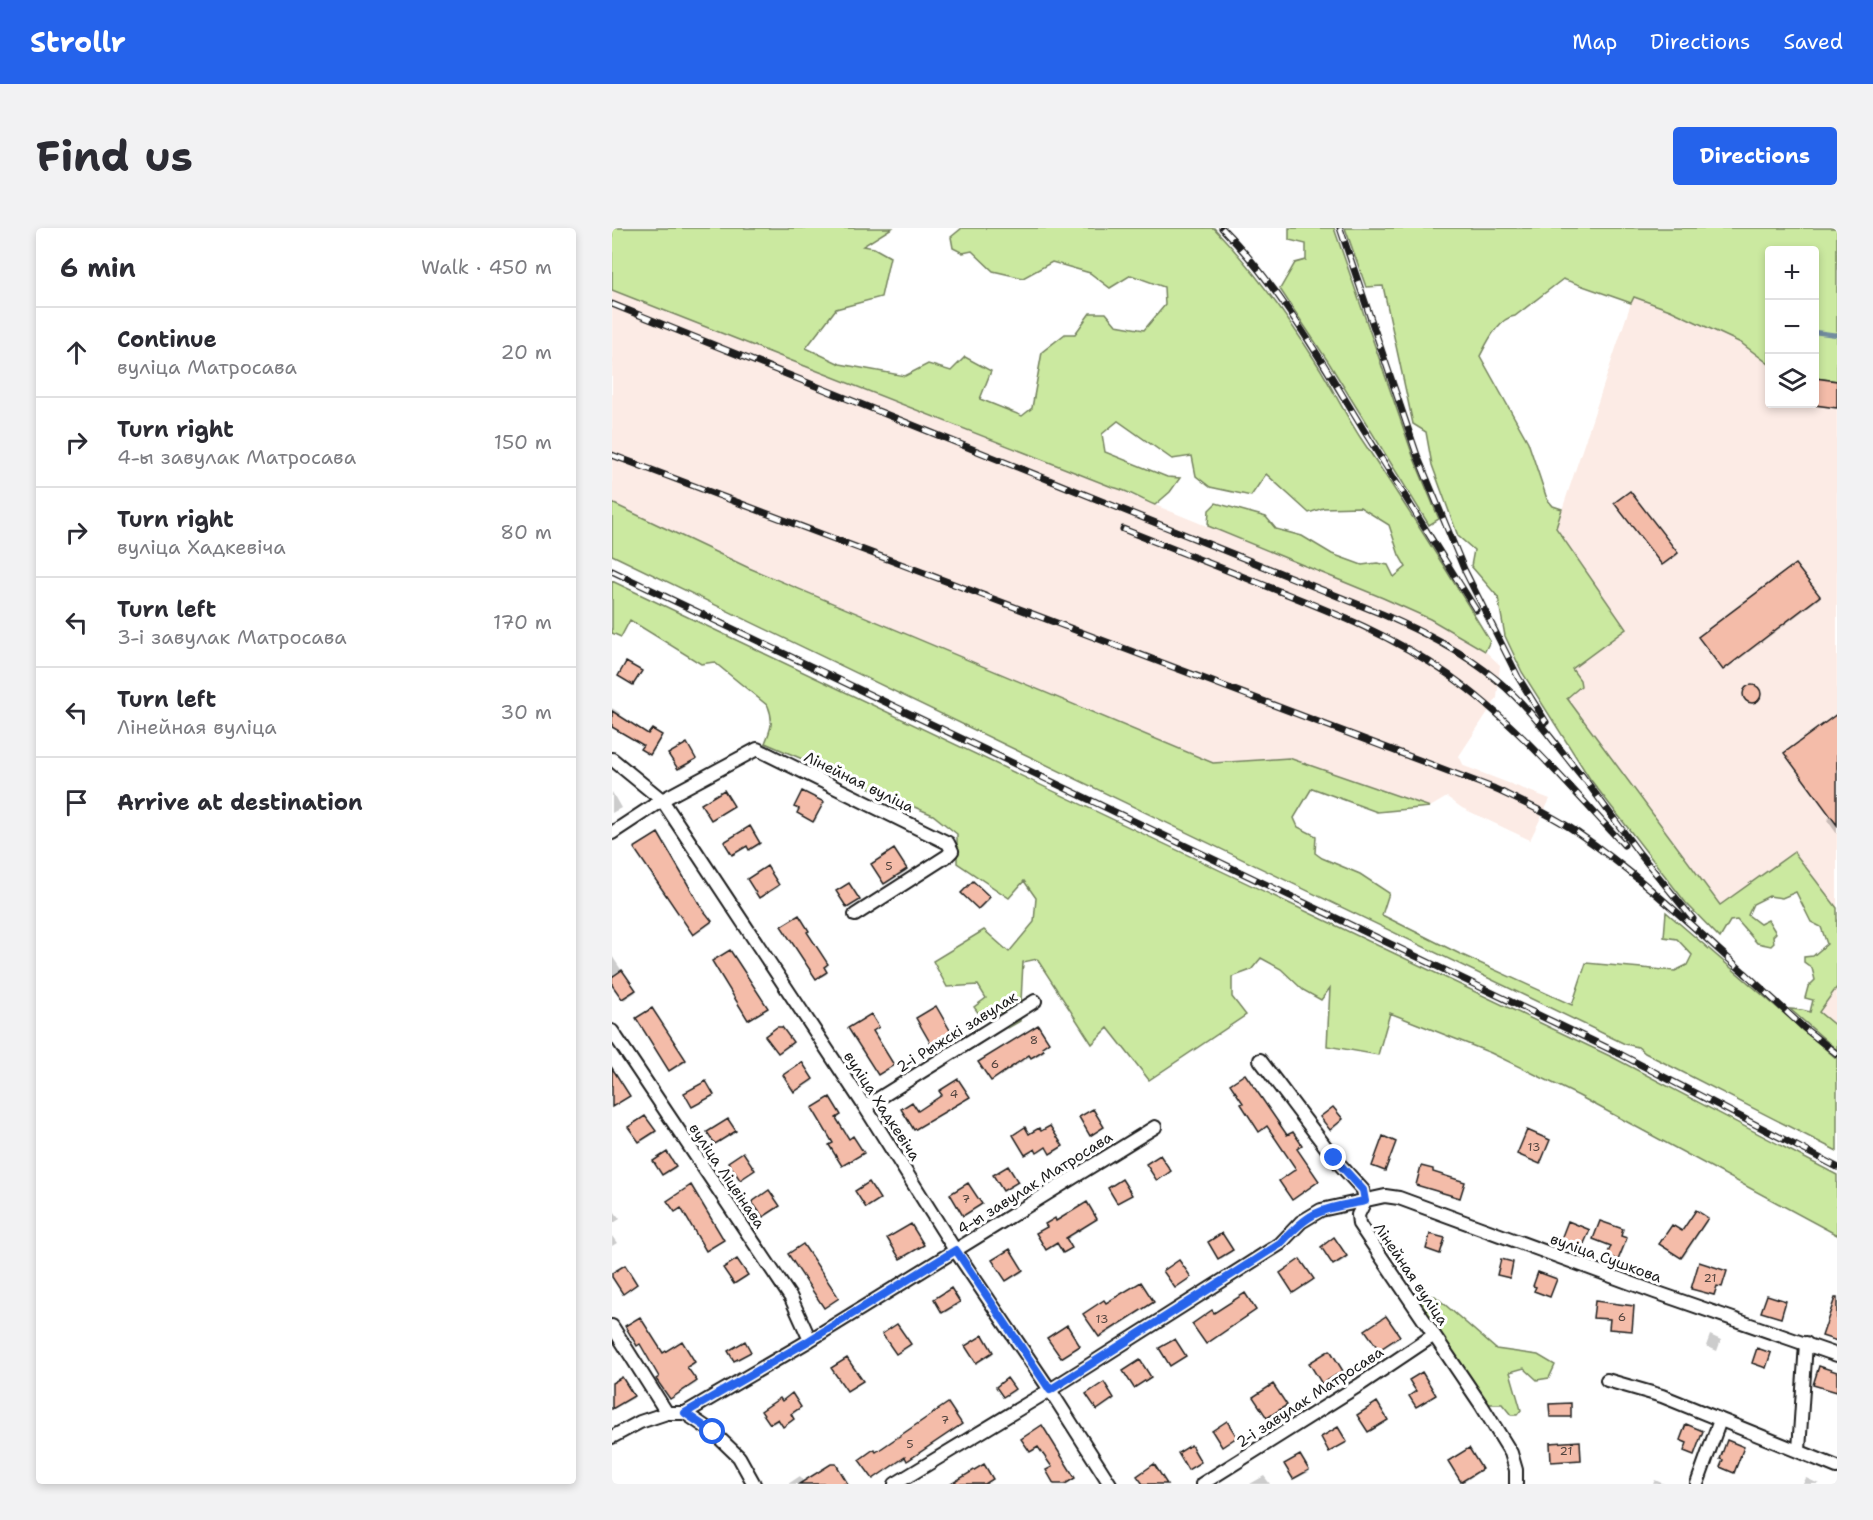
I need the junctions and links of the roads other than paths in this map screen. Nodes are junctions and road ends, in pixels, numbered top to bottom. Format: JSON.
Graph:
{"nodes":[{"id":1,"x":612,"y":759,"type":"edge"},
{"id":2,"x":662,"y":800,"type":"junction"},
{"id":3,"x":612,"y":833,"type":"edge"},
{"id":4,"x":855,"y":915,"type":"dead end"},
{"id":5,"x":1035,"y":1001,"type":"dead end"},
{"id":6,"x":612,"y":1031,"type":"edge"},
{"id":7,"x":1260,"y":1060,"type":"dead end"},
{"id":8,"x":865,"y":1107,"type":"junction"},
{"id":9,"x":1155,"y":1127,"type":"dead end"},
{"id":10,"x":1365,"y":1201,"type":"junction"},
{"id":11,"x":956,"y":1250,"type":"junction"},
{"id":12,"x":612,"y":1326,"type":"edge"},
{"id":13,"x":1434,"y":1335,"type":"junction"},
{"id":14,"x":810,"y":1340,"type":"junction"},
{"id":15,"x":1806,"y":1343,"type":"junction"},
{"id":16,"x":1837,"y":1355,"type":"edge"},
{"id":17,"x":1607,"y":1380,"type":"dead end"},
{"id":18,"x":1050,"y":1390,"type":"junction"},
{"id":19,"x":667,"y":1413,"type":"junction"},
{"id":20,"x":685,"y":1413,"type":"junction"},
{"id":21,"x":1720,"y":1420,"type":"junction"},
{"id":22,"x":612,"y":1437,"type":"edge"},
{"id":23,"x":1799,"y":1450,"type":"junction"},
{"id":24,"x":1837,"y":1467,"type":"edge"},
{"id":25,"x":754,"y":1484,"type":"edge"},
{"id":26,"x":895,"y":1484,"type":"edge"},
{"id":27,"x":1110,"y":1484,"type":"edge"},
{"id":28,"x":1202,"y":1484,"type":"edge"},
{"id":29,"x":1516,"y":1484,"type":"edge"},
{"id":30,"x":1697,"y":1484,"type":"edge"}],
"edges":[{"from":1,"to":2,"type":"street","name":"вуліца Хадкевіча"},
{"from":2,"to":3,"type":"street"},
{"from":2,"to":4,"type":"street","name":"Лінейная вуліца"},
{"from":2,"to":8,"type":"street","name":"вуліца Хадкевіча"},
{"from":5,"to":8,"type":"street","name":"2-і Рыжскі завулак"},
{"from":6,"to":14,"type":"street","name":"вуліца Ліцвінава"},
{"from":7,"to":10,"type":"street"},
{"from":8,"to":11,"type":"street","name":"вуліца Хадкевіча"},
{"from":9,"to":11,"type":"street","name":"4-ы завулак Матросава"},
{"from":10,"to":13,"type":"street","name":"Лінейная вуліца"},
{"from":10,"to":15,"type":"street","name":"вуліца Сушкова"},
{"from":10,"to":18,"type":"street","name":"вуліца Сушкова"},
{"from":11,"to":14,"type":"street","name":"4-ы завулак Матросава"},
{"from":11,"to":18,"type":"street","name":"вуліца Хадкевіча"},
{"from":12,"to":19,"type":"street"},
{"from":13,"to":28,"type":"street","name":"2-і завулак Матросава"},
{"from":13,"to":29,"type":"street","name":"Лінейная вуліца"},
{"from":14,"to":20,"type":"street","name":"4-ы завулак Матросава"},
{"from":15,"to":16,"type":"street","name":"вуліца Сушкова"},
{"from":15,"to":23,"type":"street"},
{"from":17,"to":21,"type":"street"},
{"from":18,"to":26,"type":"street","name":"вуліца Сушкова"},
{"from":18,"to":27,"type":"street","name":"вуліца Хадкевіча"},
{"from":19,"to":20,"type":"street"},
{"from":19,"to":22,"type":"street"},
{"from":20,"to":25,"type":"street"},
{"from":21,"to":23,"type":"street"},
{"from":21,"to":30,"type":"street"},
{"from":23,"to":24,"type":"street"}]}
